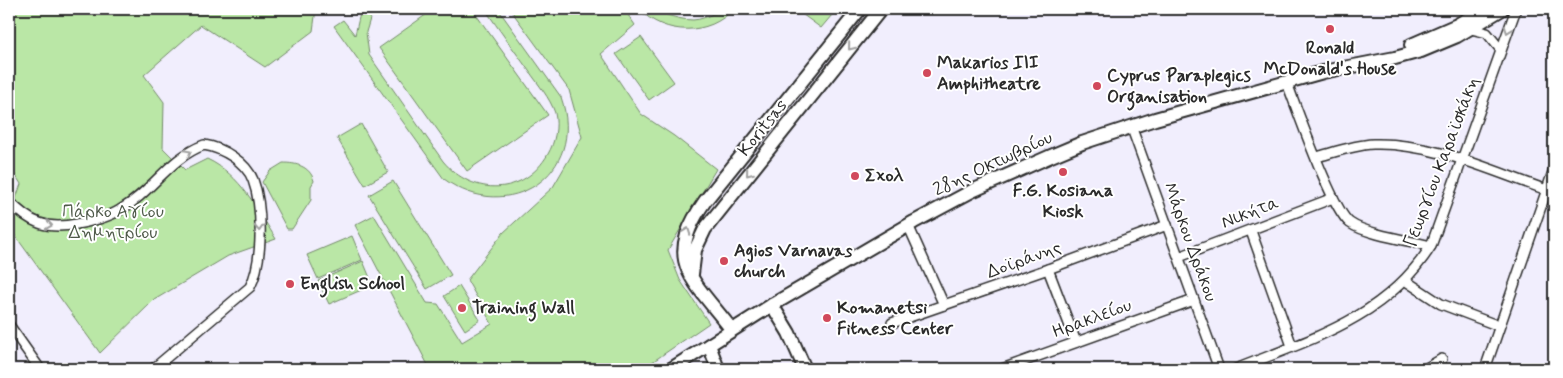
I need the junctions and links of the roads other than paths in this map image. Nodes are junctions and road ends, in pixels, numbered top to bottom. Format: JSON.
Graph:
{"nodes":[{"id":1,"x":860,"y":9,"type":"edge"},
{"id":2,"x":881,"y":9,"type":"edge"},
{"id":3,"x":1485,"y":9,"type":"edge"},
{"id":4,"x":1502,"y":9,"type":"edge"},
{"id":5,"x":1516,"y":9,"type":"edge"},
{"id":6,"x":1471,"y":29,"type":"junction"},
{"id":7,"x":1501,"y":50,"type":"junction"},
{"id":8,"x":1362,"y":63,"type":"junction"},
{"id":9,"x":1287,"y":83,"type":"junction"},
{"id":10,"x":1131,"y":126,"type":"junction"},
{"id":11,"x":1317,"y":157,"type":"junction"},
{"id":12,"x":1463,"y":161,"type":"junction"},
{"id":13,"x":1554,"y":169,"type":"edge"},
{"id":14,"x":1547,"y":190,"type":"junction"},
{"id":15,"x":1333,"y":198,"type":"junction"},
{"id":16,"x":9,"y":201,"type":"edge"},
{"id":17,"x":908,"y":225,"type":"junction"},
{"id":18,"x":1166,"y":225,"type":"junction"},
{"id":19,"x":1251,"y":231,"type":"junction"},
{"id":20,"x":1431,"y":246,"type":"junction"},
{"id":21,"x":1178,"y":258,"type":"junction"},
{"id":22,"x":1048,"y":269,"type":"junction"},
{"id":23,"x":692,"y":278,"type":"junction"},
{"id":24,"x":1406,"y":281,"type":"junction"},
{"id":25,"x":1194,"y":300,"type":"junction"},
{"id":26,"x":772,"y":305,"type":"junction"},
{"id":27,"x":944,"y":305,"type":"junction"},
{"id":28,"x":892,"y":324,"type":"dead end"},
{"id":29,"x":9,"y":325,"type":"edge"},
{"id":30,"x":1499,"y":326,"type":"junction"},
{"id":31,"x":732,"y":330,"type":"junction"},
{"id":32,"x":1076,"y":342,"type":"junction"},
{"id":33,"x":709,"y":345,"type":"junction"},
{"id":34,"x":1292,"y":346,"type":"junction"},
{"id":35,"x":1442,"y":359,"type":"dead end"},
{"id":36,"x":40,"y":369,"type":"edge"},
{"id":37,"x":152,"y":369,"type":"edge"},
{"id":38,"x":671,"y":369,"type":"edge"},
{"id":39,"x":718,"y":369,"type":"edge"},
{"id":40,"x":805,"y":369,"type":"edge"},
{"id":41,"x":1002,"y":369,"type":"edge"},
{"id":42,"x":1219,"y":369,"type":"edge"},
{"id":43,"x":1236,"y":369,"type":"edge"},
{"id":44,"x":1425,"y":369,"type":"edge"},
{"id":45,"x":1485,"y":369,"type":"edge"}],
"edges":[{"from":23,"to":1,"type":"street","name":"Koritsas","one_way":true},
{"from":2,"to":23,"type":"street","name":"Koritsas","one_way":true},
{"from":3,"to":8,"type":"street","name":"28ης Οκτωβρίου"},
{"from":4,"to":6,"type":"street","name":"28ης Οκτωβρίου"},
{"from":5,"to":7,"type":"street","name":"Γεωργίου Καραϊσκάκη","one_way":true},
{"from":6,"to":7,"type":"street"},
{"from":6,"to":8,"type":"street","name":"28ης Οκτωβρίου"},
{"from":7,"to":12,"type":"street","name":"Γεωργίου Καραϊσκάκη"},
{"from":8,"to":9,"type":"street","name":"28ης Οκτωβρίου"},
{"from":9,"to":10,"type":"street","name":"28ης Οκτωβρίου"},
{"from":9,"to":11,"type":"street"},
{"from":10,"to":17,"type":"street","name":"28ης Οκτωβρίου"},
{"from":10,"to":18,"type":"street","name":"Μάρκου Δράκου"},
{"from":11,"to":12,"type":"street"},
{"from":11,"to":15,"type":"street"},
{"from":12,"to":14,"type":"street"},
{"from":12,"to":20,"type":"street","name":"Γεωργίου Καραϊσκάκη"},
{"from":13,"to":14,"type":"street"},
{"from":14,"to":30,"type":"street"},
{"from":15,"to":19,"type":"street","name":"Νικήτα"},
{"from":15,"to":20,"type":"street"},
{"from":16,"to":37,"type":"street","one_way":true},
{"from":17,"to":26,"type":"street","name":"28ης Οκτωβρίου"},
{"from":17,"to":27,"type":"street"},
{"from":18,"to":21,"type":"street","name":"Μάρκου Δράκου"},
{"from":18,"to":22,"type":"street","name":"Δοϊράνης"},
{"from":19,"to":21,"type":"street","name":"Νικήτα"},
{"from":19,"to":34,"type":"street"},
{"from":20,"to":24,"type":"street","name":"Γεωργίου Καραϊσκάκη"},
{"from":21,"to":25,"type":"street","name":"Μάρκου Δράκου"},
{"from":22,"to":27,"type":"street","name":"Δοϊράνης"},
{"from":22,"to":32,"type":"street"},
{"from":23,"to":31,"type":"street","name":"Koritsas"},
{"from":24,"to":30,"type":"street"},
{"from":24,"to":34,"type":"street","name":"Γεωργίου Καραϊσκάκη"},
{"from":25,"to":32,"type":"street","name":"Ηρακλείου"},
{"from":25,"to":42,"type":"street","name":"Μάρκου Δράκου"},
{"from":26,"to":31,"type":"street","name":"28ης Οκτωβρίου"},
{"from":26,"to":40,"type":"street"},
{"from":27,"to":28,"type":"street","name":"Δοϊράνης"},
{"from":29,"to":36,"type":"street"},
{"from":30,"to":45,"type":"street"},
{"from":31,"to":33,"type":"street","name":"28ης Οκτωβρίου"},
{"from":32,"to":41,"type":"street","name":"Ηρακλείου"},
{"from":33,"to":38,"type":"street","name":"28ης Οκτωβρίου"},
{"from":33,"to":39,"type":"street"},
{"from":34,"to":43,"type":"street","name":"Γεωργίου Καραϊσκάκη"},
{"from":35,"to":44,"type":"street"}]}
